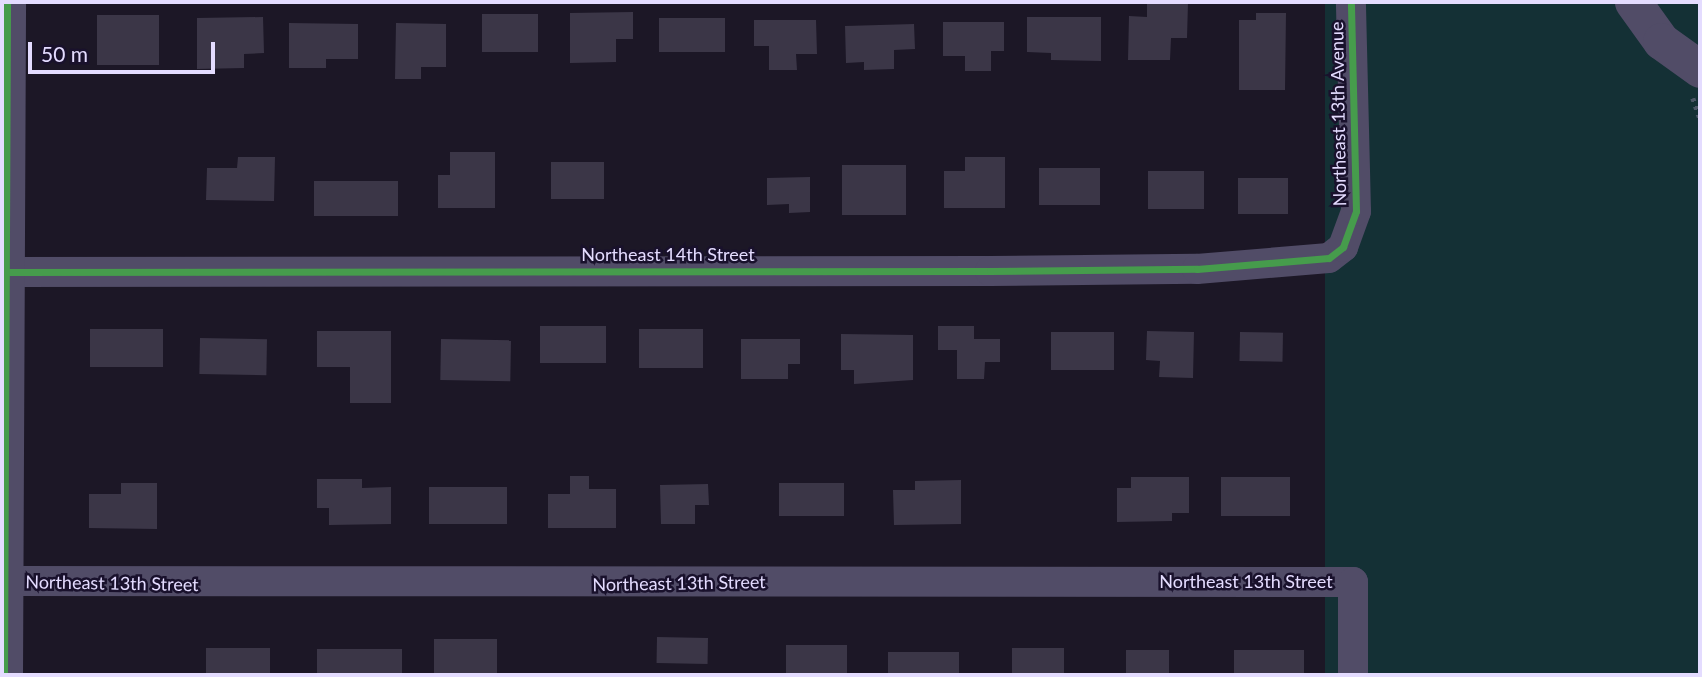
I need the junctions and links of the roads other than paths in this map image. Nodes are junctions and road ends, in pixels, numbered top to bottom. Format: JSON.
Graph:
{"nodes":[{"id":1,"x":7,"y":2,"type":"edge"},
{"id":2,"x":1351,"y":2,"type":"edge"},
{"id":3,"x":1633,"y":2,"type":"edge"},
{"id":4,"x":1696,"y":82,"type":"edge"},
{"id":5,"x":1329,"y":258,"type":"joint"},
{"id":6,"x":6,"y":272,"type":"junction"},
{"id":7,"x":5,"y":581,"type":"junction"},
{"id":8,"x":4,"y":675,"type":"edge"},
{"id":9,"x":1353,"y":675,"type":"edge"}],
"edges":[{"from":1,"to":6,"type":"street"},
{"from":2,"to":5,"type":"street","name":"Northeast 13th Avenue"},
{"from":3,"to":4,"type":"street"},
{"from":5,"to":6,"type":"street","name":"Northeast 14th Street"},
{"from":6,"to":7,"type":"street"},
{"from":7,"to":8,"type":"street"},
{"from":7,"to":9,"type":"street","name":"Northeast 13th Street"}]}
